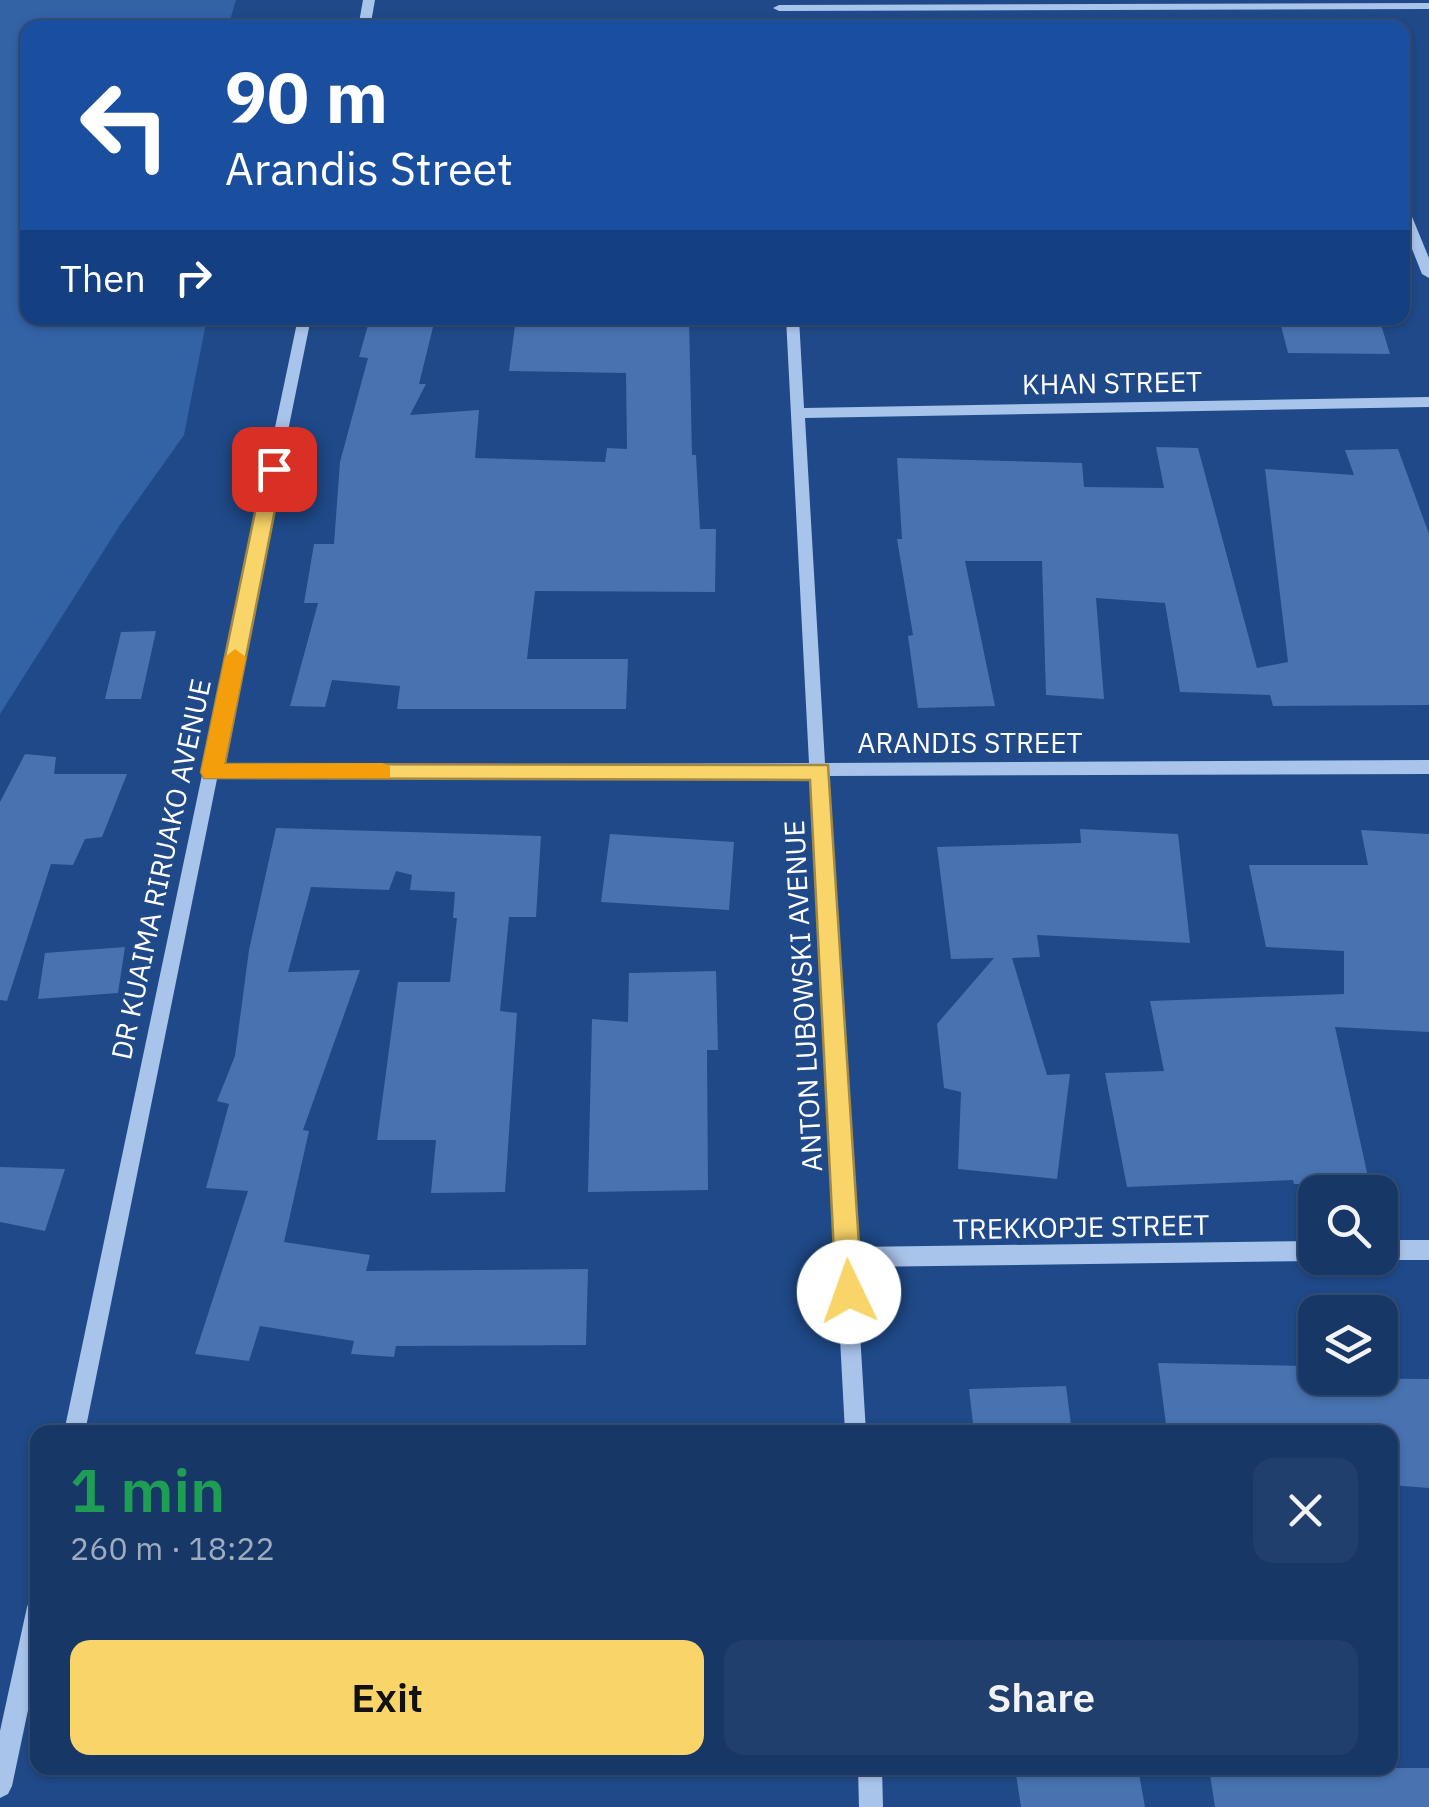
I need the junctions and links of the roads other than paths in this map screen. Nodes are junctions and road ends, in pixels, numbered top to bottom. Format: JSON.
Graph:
{"nodes":[{"id":1,"x":779,"y":4,"type":"edge"},
{"id":2,"x":1429,"y":6,"type":"edge"},
{"id":3,"x":1323,"y":8,"type":"edge"},
{"id":4,"x":1410,"y":228,"type":"edge"},
{"id":5,"x":1429,"y":274,"type":"edge"},
{"id":6,"x":303,"y":325,"type":"edge"},
{"id":7,"x":792,"y":325,"type":"edge"},
{"id":8,"x":1429,"y":402,"type":"edge"},
{"id":9,"x":796,"y":414,"type":"junction"},
{"id":10,"x":1429,"y":767,"type":"edge"},
{"id":11,"x":821,"y":771,"type":"junction"},
{"id":12,"x":212,"y":772,"type":"junction"},
{"id":13,"x":1398,"y":1250,"type":"edge"},
{"id":14,"x":1429,"y":1250,"type":"edge"},
{"id":15,"x":1298,"y":1251,"type":"edge"},
{"id":16,"x":848,"y":1257,"type":"junction"},
{"id":17,"x":75,"y":1425,"type":"edge"},
{"id":18,"x":855,"y":1425,"type":"edge"},
{"id":19,"x":30,"y":1645,"type":"edge"},
{"id":20,"x":870,"y":1775,"type":"edge"},
{"id":21,"x":0,"y":1786,"type":"edge"},
{"id":22,"x":871,"y":1807,"type":"edge"}],
"edges":[{"from":1,"to":3,"type":"street"},
{"from":2,"to":3,"type":"street"},
{"from":4,"to":5,"type":"street"},
{"from":6,"to":12,"type":"street","name":"DR KUAIMA RIRUAKO AVENUE"},
{"from":7,"to":9,"type":"street","name":"ANTON LUBOWSKI AVENUE"},
{"from":8,"to":9,"type":"street","name":"KHAN STREET"},
{"from":9,"to":11,"type":"street","name":"ANTON LUBOWSKI AVENUE"},
{"from":10,"to":11,"type":"street","name":"ARANDIS STREET"},
{"from":11,"to":12,"type":"street","name":"ARANDIS STREET"},
{"from":11,"to":16,"type":"street","name":"ANTON LUBOWSKI AVENUE"},
{"from":12,"to":17,"type":"street","name":"DR KUAIMA RIRUAKO AVENUE"},
{"from":13,"to":14,"type":"street"},
{"from":15,"to":16,"type":"street","name":"TREKKOPJE STREET"},
{"from":16,"to":18,"type":"street","name":"ANTON LUBOWSKI AVENUE"},
{"from":19,"to":21,"type":"street"},
{"from":20,"to":22,"type":"street"}]}
